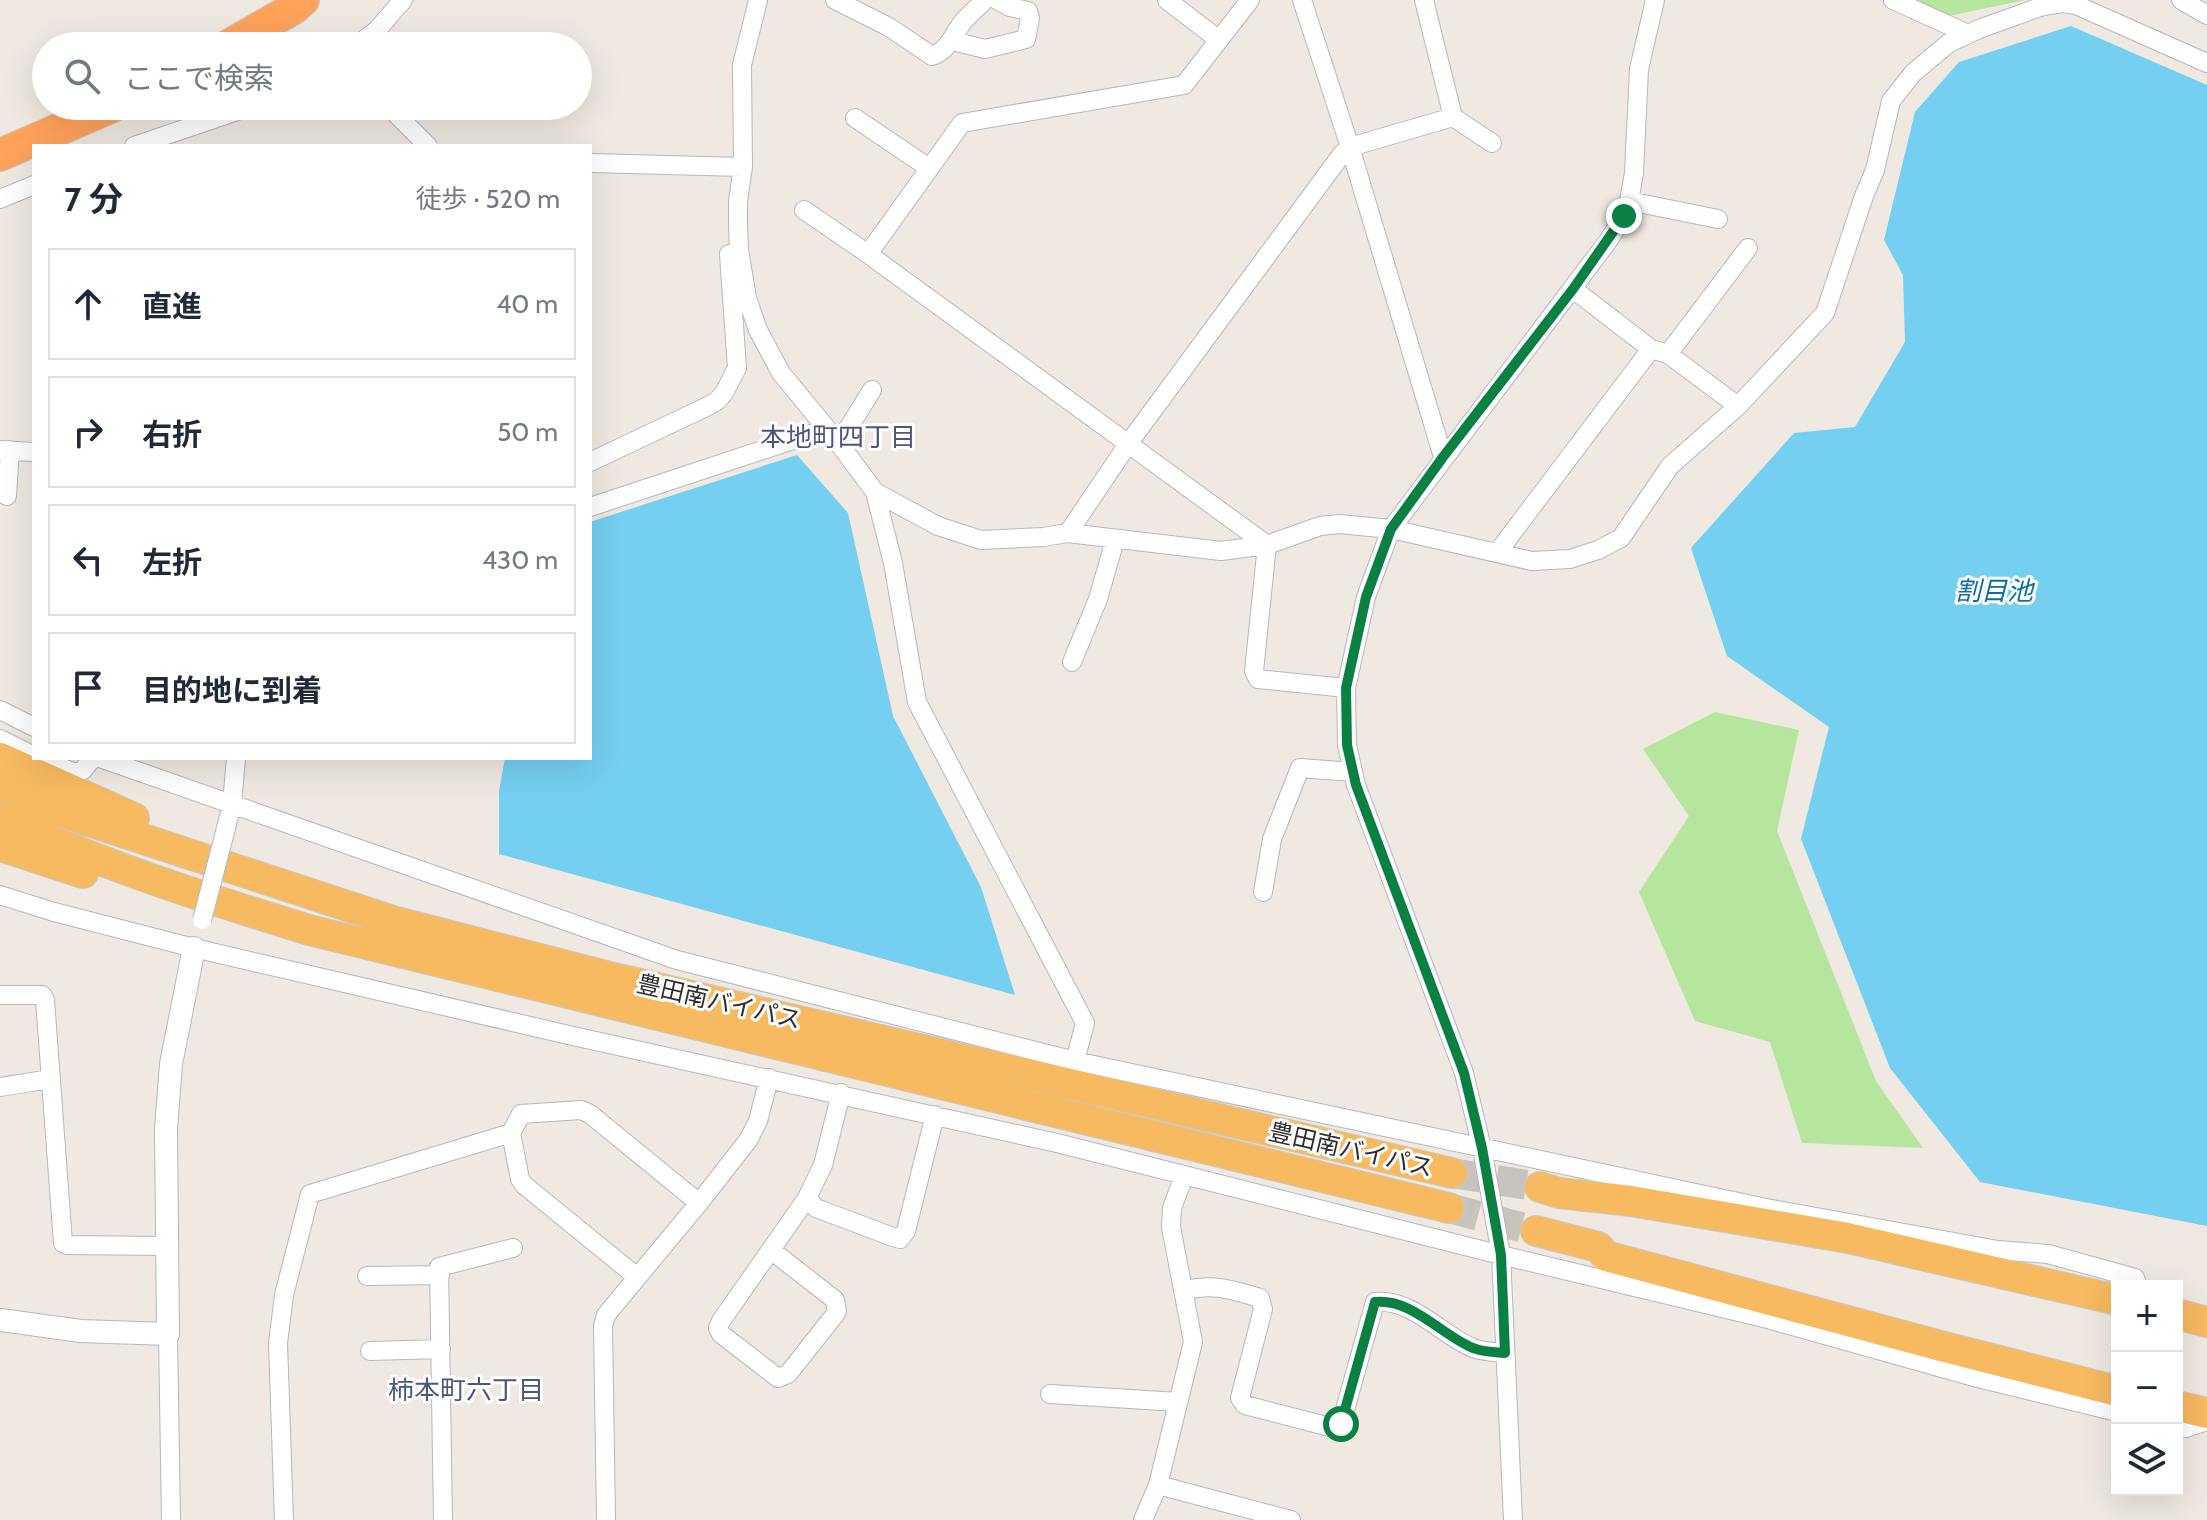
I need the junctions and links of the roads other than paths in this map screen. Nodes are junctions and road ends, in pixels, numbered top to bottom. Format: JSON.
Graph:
{"nodes":[{"id":1,"x":303,"y":0,"type":"edge"},
{"id":2,"x":403,"y":0,"type":"edge"},
{"id":3,"x":758,"y":0,"type":"edge"},
{"id":4,"x":835,"y":0,"type":"edge"},
{"id":5,"x":985,"y":0,"type":"edge"},
{"id":6,"x":997,"y":0,"type":"edge"},
{"id":7,"x":1167,"y":0,"type":"edge"},
{"id":8,"x":1250,"y":0,"type":"edge"},
{"id":9,"x":1424,"y":0,"type":"edge"},
{"id":10,"x":1655,"y":0,"type":"edge"},
{"id":11,"x":1893,"y":0,"type":"edge"},
{"id":12,"x":2181,"y":0,"type":"edge"},
{"id":13,"x":1301,"y":1,"type":"edge"},
{"id":14,"x":2207,"y":15,"type":"edge"},
{"id":15,"x":252,"y":32,"type":"edge"},
{"id":16,"x":385,"y":32,"type":"edge"},
{"id":17,"x":1968,"y":34,"type":"junction"},
{"id":18,"x":1219,"y":40,"type":"junction"},
{"id":19,"x":952,"y":41,"type":"junction"},
{"id":20,"x":2207,"y":63,"type":"edge"},
{"id":21,"x":1453,"y":117,"type":"junction"},
{"id":22,"x":855,"y":118,"type":"dead end"},
{"id":23,"x":81,"y":120,"type":"edge"},
{"id":24,"x":211,"y":120,"type":"edge"},
{"id":25,"x":402,"y":120,"type":"edge"},
{"id":26,"x":1492,"y":143,"type":"dead end"},
{"id":27,"x":140,"y":144,"type":"edge"},
{"id":28,"x":426,"y":144,"type":"edge"},
{"id":29,"x":1350,"y":147,"type":"junction"},
{"id":30,"x":0,"y":155,"type":"edge"},
{"id":31,"x":592,"y":163,"type":"edge"},
{"id":32,"x":743,"y":167,"type":"junction"},
{"id":33,"x":929,"y":168,"type":"junction"},
{"id":34,"x":32,"y":186,"type":"edge"},
{"id":35,"x":0,"y":199,"type":"edge"},
{"id":36,"x":1629,"y":201,"type":"junction"},
{"id":37,"x":804,"y":210,"type":"dead end"},
{"id":38,"x":1718,"y":219,"type":"dead end"},
{"id":39,"x":738,"y":224,"type":"junction"},
{"id":40,"x":1748,"y":248,"type":"dead end"},
{"id":41,"x":868,"y":254,"type":"junction"},
{"id":42,"x":1573,"y":289,"type":"junction"},
{"id":43,"x":1660,"y":351,"type":"junction"},
{"id":44,"x":872,"y":390,"type":"dead end"},
{"id":45,"x":1738,"y":406,"type":"junction"},
{"id":46,"x":832,"y":435,"type":"junction"},
{"id":47,"x":1128,"y":444,"type":"junction"},
{"id":48,"x":5,"y":450,"type":"edge"},
{"id":49,"x":32,"y":452,"type":"edge"},
{"id":50,"x":1443,"y":457,"type":"junction"},
{"id":51,"x":592,"y":461,"type":"edge"},
{"id":52,"x":875,"y":492,"type":"junction"},
{"id":53,"x":7,"y":496,"type":"dead end"},
{"id":54,"x":592,"y":506,"type":"edge"},
{"id":55,"x":1391,"y":529,"type":"junction"},
{"id":56,"x":1068,"y":533,"type":"junction"},
{"id":57,"x":1115,"y":540,"type":"junction"},
{"id":58,"x":1267,"y":545,"type":"junction"},
{"id":59,"x":1497,"y":553,"type":"junction"},
{"id":60,"x":1072,"y":662,"type":"dead end"},
{"id":61,"x":1346,"y":688,"type":"junction"},
{"id":62,"x":0,"y":710,"type":"edge"},
{"id":63,"x":32,"y":726,"type":"edge"},
{"id":64,"x":0,"y":739,"type":"edge"},
{"id":65,"x":32,"y":755,"type":"edge"},
{"id":66,"x":0,"y":758,"type":"edge"},
{"id":67,"x":43,"y":760,"type":"edge"},
{"id":68,"x":91,"y":760,"type":"edge"},
{"id":69,"x":236,"y":760,"type":"edge"},
{"id":70,"x":131,"y":763,"type":"edge"},
{"id":71,"x":1353,"y":772,"type":"junction"},
{"id":72,"x":0,"y":785,"type":"edge"},
{"id":73,"x":232,"y":804,"type":"junction"},
{"id":74,"x":0,"y":818,"type":"edge"},
{"id":75,"x":0,"y":846,"type":"edge"},
{"id":76,"x":1263,"y":892,"type":"dead end"},
{"id":77,"x":0,"y":895,"type":"edge"},
{"id":78,"x":393,"y":921,"type":"junction"},
{"id":79,"x":309,"y":930,"type":"junction"},
{"id":80,"x":194,"y":948,"type":"junction"},
{"id":81,"x":0,"y":995,"type":"edge"},
{"id":82,"x":1075,"y":1061,"type":"junction"},
{"id":83,"x":769,"y":1078,"type":"junction"},
{"id":84,"x":50,"y":1079,"type":"junction"},
{"id":85,"x":0,"y":1087,"type":"edge"},
{"id":86,"x":841,"y":1093,"type":"junction"},
{"id":87,"x":935,"y":1115,"type":"junction"},
{"id":88,"x":511,"y":1133,"type":"junction"},
{"id":89,"x":1482,"y":1148,"type":"junction"},
{"id":90,"x":1452,"y":1173,"type":"tunnel mouth"},
{"id":91,"x":1184,"y":1176,"type":"junction"},
{"id":92,"x":1549,"y":1190,"type":"tunnel mouth"},
{"id":93,"x":807,"y":1198,"type":"junction"},
{"id":94,"x":699,"y":1203,"type":"junction"},
{"id":95,"x":1449,"y":1208,"type":"tunnel mouth"},
{"id":96,"x":1536,"y":1231,"type":"tunnel mouth"},
{"id":97,"x":166,"y":1246,"type":"junction"},
{"id":98,"x":513,"y":1248,"type":"dead end"},
{"id":99,"x":771,"y":1250,"type":"junction"},
{"id":100,"x":1501,"y":1255,"type":"junction"},
{"id":101,"x":440,"y":1275,"type":"junction"},
{"id":102,"x":367,"y":1276,"type":"dead end"},
{"id":103,"x":637,"y":1277,"type":"junction"},
{"id":104,"x":2136,"y":1280,"type":"edge"},
{"id":105,"x":1185,"y":1290,"type":"junction"},
{"id":106,"x":2111,"y":1299,"type":"edge"},
{"id":107,"x":2183,"y":1316,"type":"edge"},
{"id":108,"x":0,"y":1320,"type":"edge"},
{"id":109,"x":2207,"y":1322,"type":"edge"},
{"id":110,"x":168,"y":1334,"type":"junction"},
{"id":111,"x":441,"y":1349,"type":"junction"},
{"id":112,"x":370,"y":1351,"type":"dead end"},
{"id":113,"x":1505,"y":1353,"type":"junction"},
{"id":114,"x":2111,"y":1389,"type":"edge"},
{"id":115,"x":1050,"y":1394,"type":"dead end"},
{"id":116,"x":1178,"y":1402,"type":"junction"},
{"id":117,"x":2183,"y":1407,"type":"edge"},
{"id":118,"x":2111,"y":1411,"type":"edge"},
{"id":119,"x":2207,"y":1413,"type":"edge"},
{"id":120,"x":2207,"y":1421,"type":"edge"},
{"id":121,"x":2183,"y":1427,"type":"edge"},
{"id":122,"x":1158,"y":1485,"type":"junction"},
{"id":123,"x":171,"y":1520,"type":"edge"},
{"id":124,"x":284,"y":1520,"type":"edge"},
{"id":125,"x":443,"y":1520,"type":"edge"},
{"id":126,"x":606,"y":1520,"type":"edge"},
{"id":127,"x":1143,"y":1520,"type":"edge"},
{"id":128,"x":1291,"y":1520,"type":"edge"},
{"id":129,"x":1513,"y":1520,"type":"edge"}],
"edges":[{"from":1,"to":15,"type":"highway"},
{"from":2,"to":16,"type":"street"},
{"from":3,"to":32,"type":"street"},
{"from":4,"to":19,"type":"street"},
{"from":5,"to":19,"type":"street"},
{"from":6,"to":19,"type":"street"},
{"from":7,"to":18,"type":"street"},
{"from":8,"to":18,"type":"street"},
{"from":9,"to":21,"type":"street"},
{"from":10,"to":36,"type":"street"},
{"from":11,"to":17,"type":"street"},
{"from":12,"to":14,"type":"street"},
{"from":13,"to":29,"type":"street"},
{"from":17,"to":20,"type":"street"},
{"from":17,"to":45,"type":"street"},
{"from":18,"to":33,"type":"street"},
{"from":21,"to":26,"type":"street"},
{"from":21,"to":29,"type":"street"},
{"from":22,"to":33,"type":"street"},
{"from":23,"to":30,"type":"highway"},
{"from":24,"to":27,"type":"street"},
{"from":25,"to":28,"type":"street"},
{"from":29,"to":47,"type":"street"},
{"from":29,"to":50,"type":"street"},
{"from":31,"to":32,"type":"street"},
{"from":32,"to":39,"type":"street"},
{"from":33,"to":41,"type":"street"},
{"from":34,"to":35,"type":"street"},
{"from":36,"to":38,"type":"street"},
{"from":36,"to":42,"type":"street"},
{"from":37,"to":41,"type":"street"},
{"from":39,"to":46,"type":"street"},
{"from":39,"to":51,"type":"street"},
{"from":40,"to":43,"type":"street"},
{"from":41,"to":47,"type":"street"},
{"from":42,"to":43,"type":"street"},
{"from":42,"to":50,"type":"street"},
{"from":43,"to":45,"type":"street"},
{"from":43,"to":59,"type":"street"},
{"from":44,"to":46,"type":"street"},
{"from":45,"to":59,"type":"street"},
{"from":46,"to":52,"type":"street"},
{"from":46,"to":54,"type":"street"},
{"from":47,"to":56,"type":"street"},
{"from":47,"to":58,"type":"street"},
{"from":48,"to":49,"type":"street"},
{"from":48,"to":53,"type":"street"},
{"from":50,"to":55,"type":"street"},
{"from":52,"to":56,"type":"street"},
{"from":52,"to":82,"type":"street"},
{"from":55,"to":58,"type":"street"},
{"from":55,"to":59,"type":"street"},
{"from":55,"to":61,"type":"street"},
{"from":56,"to":57,"type":"street"},
{"from":57,"to":58,"type":"street"},
{"from":57,"to":60,"type":"street"},
{"from":58,"to":61,"type":"street"},
{"from":61,"to":71,"type":"street"},
{"from":62,"to":63,"type":"street"},
{"from":64,"to":65,"type":"street"},
{"from":66,"to":78,"type":"highway"},
{"from":67,"to":68,"type":"street"},
{"from":69,"to":73,"type":"street"},
{"from":70,"to":73,"type":"street"},
{"from":71,"to":76,"type":"street"},
{"from":71,"to":89,"type":"street"},
{"from":72,"to":78,"type":"highway","name":"豊田南バイパス"},
{"from":73,"to":80,"type":"street","bridge":true},
{"from":73,"to":82,"type":"street"},
{"from":74,"to":79,"type":"highway","name":"豊田南バイパス"},
{"from":75,"to":79,"type":"highway"},
{"from":77,"to":80,"type":"street"},
{"from":78,"to":90,"type":"highway","name":"豊田南バイパス"},
{"from":79,"to":95,"type":"highway","name":"豊田南バイパス"},
{"from":80,"to":83,"type":"street"},
{"from":80,"to":97,"type":"street"},
{"from":81,"to":84,"type":"street"},
{"from":82,"to":89,"type":"street"},
{"from":83,"to":86,"type":"street"},
{"from":83,"to":94,"type":"street"},
{"from":84,"to":85,"type":"street"},
{"from":84,"to":97,"type":"street"},
{"from":86,"to":87,"type":"street"},
{"from":86,"to":93,"type":"street"},
{"from":87,"to":91,"type":"street"},
{"from":87,"to":93,"type":"street"},
{"from":88,"to":94,"type":"street"},
{"from":88,"to":103,"type":"street"},
{"from":88,"to":124,"type":"street"},
{"from":89,"to":100,"type":"street"},
{"from":89,"to":104,"type":"street"},
{"from":91,"to":100,"type":"street"},
{"from":91,"to":105,"type":"street"},
{"from":92,"to":106,"type":"highway"},
{"from":93,"to":99,"type":"street"},
{"from":94,"to":103,"type":"street"},
{"from":96,"to":114,"type":"highway"},
{"from":97,"to":110,"type":"street"},
{"from":98,"to":101,"type":"street"},
{"from":99,"to":99,"type":"street"},
{"from":100,"to":113,"type":"street"},
{"from":100,"to":118,"type":"street"},
{"from":101,"to":102,"type":"street"},
{"from":101,"to":111,"type":"street"},
{"from":103,"to":126,"type":"street"},
{"from":105,"to":113,"type":"street"},
{"from":105,"to":116,"type":"street"},
{"from":107,"to":109,"type":"highway"},
{"from":108,"to":110,"type":"street"},
{"from":110,"to":123,"type":"street"},
{"from":111,"to":112,"type":"street"},
{"from":111,"to":125,"type":"street"},
{"from":113,"to":129,"type":"street"},
{"from":115,"to":116,"type":"street"},
{"from":116,"to":122,"type":"street"},
{"from":117,"to":119,"type":"highway"},
{"from":120,"to":121,"type":"street"},
{"from":122,"to":127,"type":"street"},
{"from":122,"to":128,"type":"street"}]}
